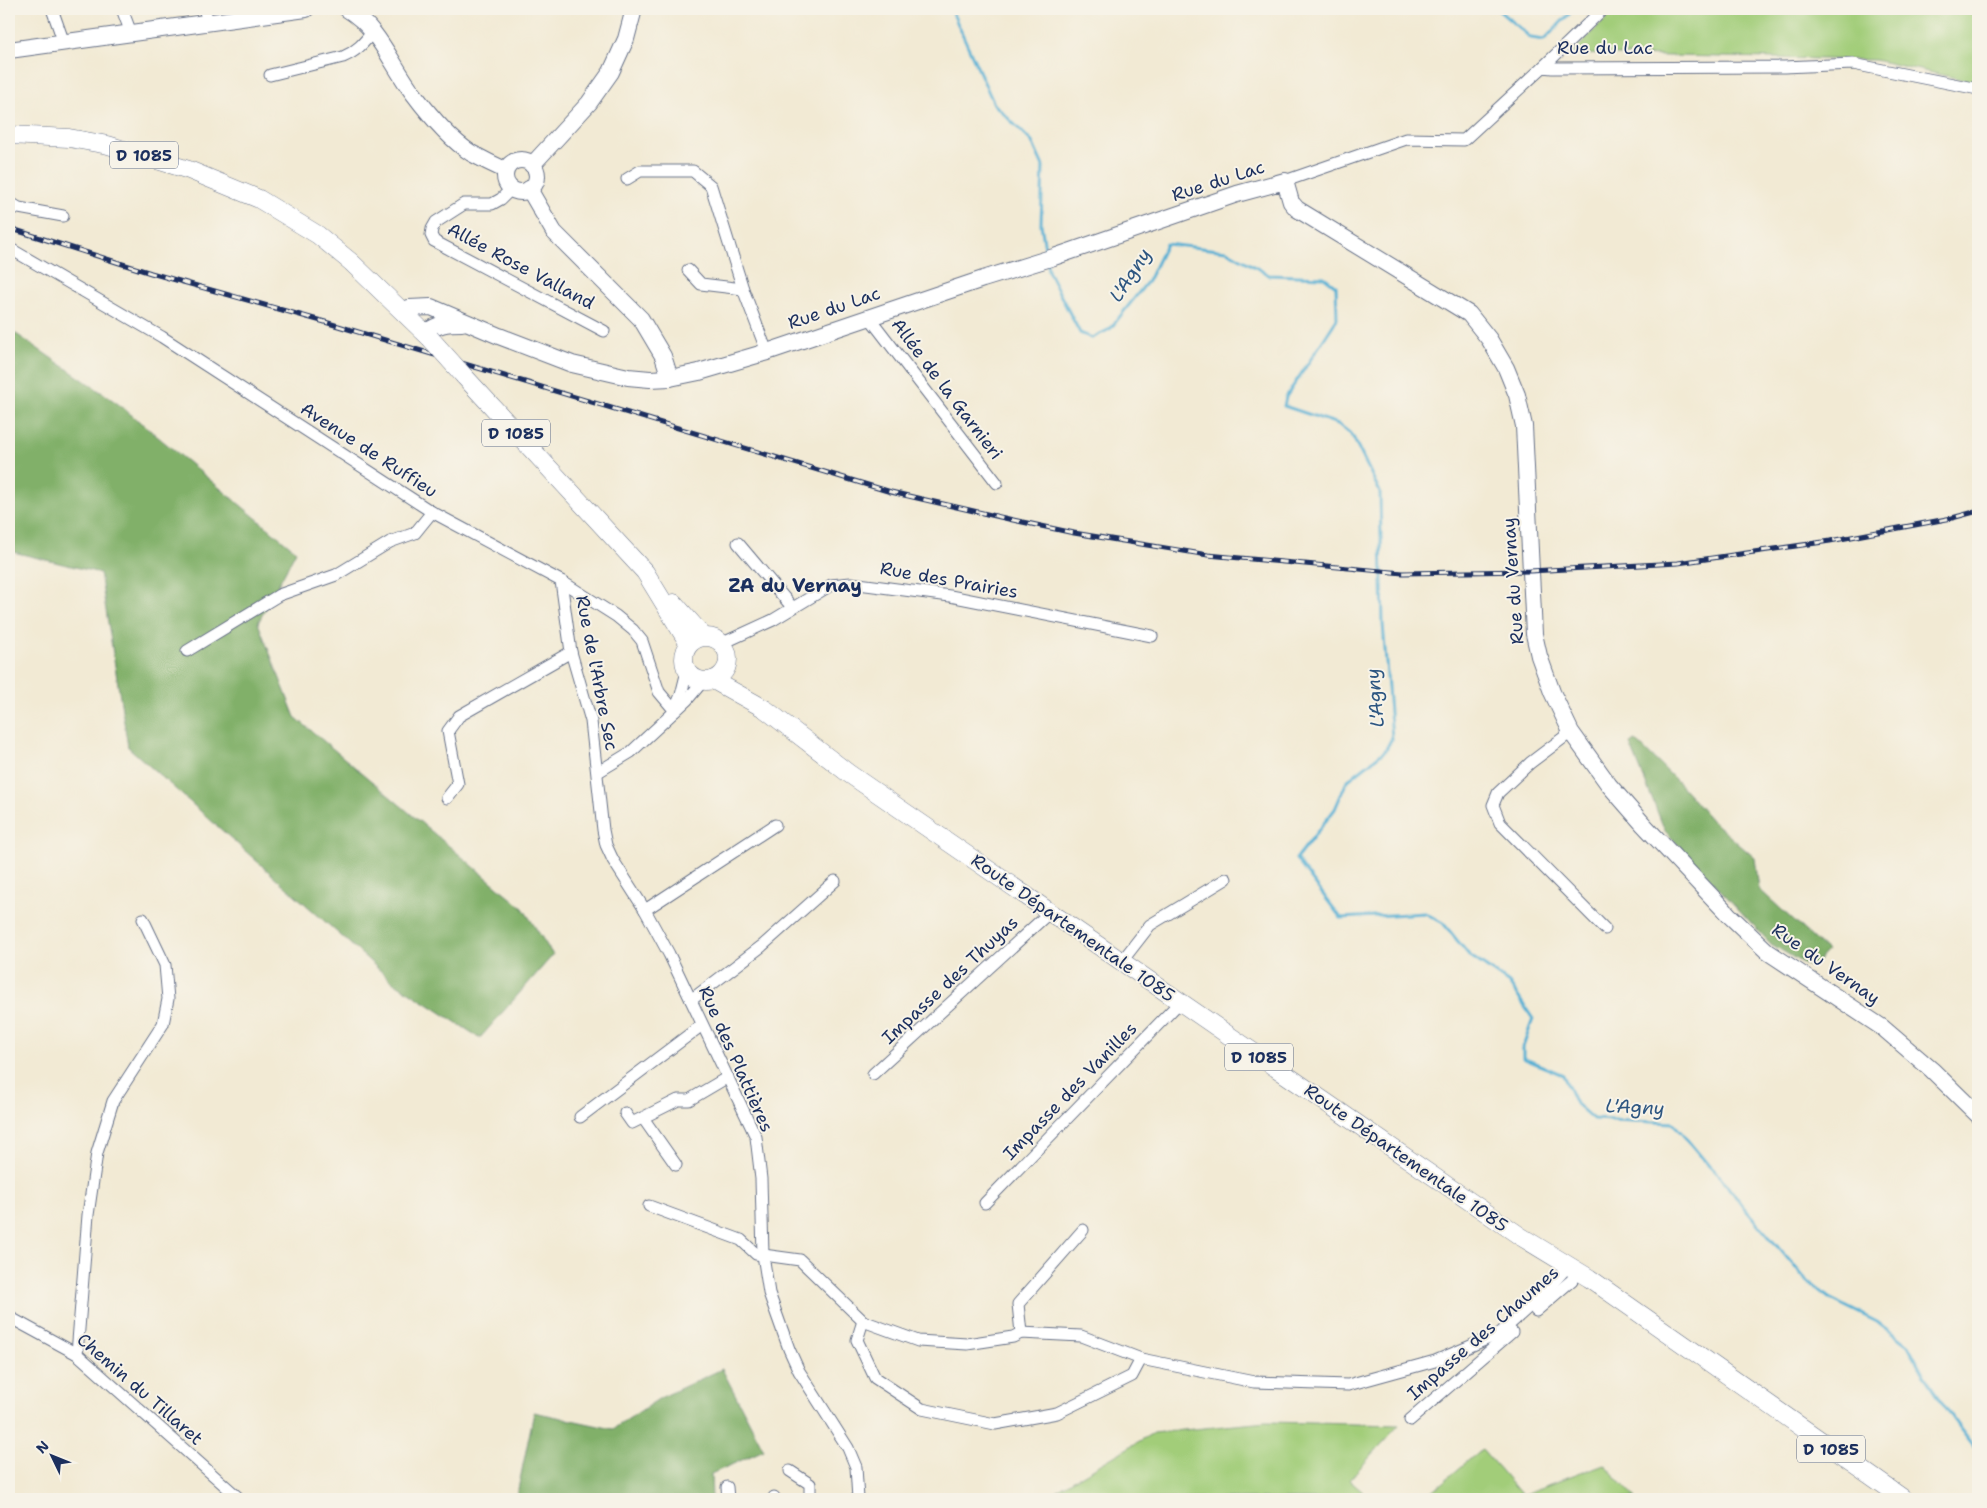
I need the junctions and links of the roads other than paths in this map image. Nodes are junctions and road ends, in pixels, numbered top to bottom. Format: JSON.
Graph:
{"nodes":[{"id":1,"x":52,"y":9,"type":"edge"},
{"id":2,"x":122,"y":9,"type":"edge"},
{"id":3,"x":306,"y":9,"type":"edge"},
{"id":4,"x":347,"y":9,"type":"edge"},
{"id":5,"x":634,"y":9,"type":"edge"},
{"id":6,"x":1603,"y":9,"type":"edge"},
{"id":7,"x":207,"y":16,"type":"edge"},
{"id":8,"x":373,"y":31,"type":"junction"},
{"id":9,"x":131,"y":33,"type":"junction"},
{"id":10,"x":61,"y":47,"type":"junction"},
{"id":11,"x":9,"y":50,"type":"edge"},
{"id":12,"x":1543,"y":67,"type":"junction"},
{"id":13,"x":270,"y":75,"type":"dead end"},
{"id":14,"x":1978,"y":89,"type":"edge"},
{"id":15,"x":9,"y":135,"type":"edge"},
{"id":16,"x":532,"y":165,"type":"junction"},
{"id":17,"x":506,"y":170,"type":"junction"},
{"id":18,"x":627,"y":179,"type":"dead end"},
{"id":19,"x":1285,"y":181,"type":"junction"},
{"id":20,"x":511,"y":189,"type":"junction"},
{"id":21,"x":529,"y":190,"type":"junction"},
{"id":22,"x":9,"y":202,"type":"edge"},
{"id":23,"x":63,"y":216,"type":"dead end"},
{"id":24,"x":9,"y":248,"type":"edge"},
{"id":25,"x":688,"y":270,"type":"dead end"},
{"id":26,"x":743,"y":289,"type":"junction"},
{"id":27,"x":403,"y":311,"type":"junction"},
{"id":28,"x":869,"y":317,"type":"junction"},
{"id":29,"x":467,"y":322,"type":"junction"},
{"id":30,"x":604,"y":331,"type":"dead end"},
{"id":31,"x":427,"y":335,"type":"junction"},
{"id":32,"x":766,"y":352,"type":"junction"},
{"id":33,"x":670,"y":378,"type":"junction"},
{"id":34,"x":997,"y":483,"type":"dead end"},
{"id":35,"x":432,"y":512,"type":"junction"},
{"id":36,"x":738,"y":543,"type":"dead end"},
{"id":37,"x":561,"y":582,"type":"junction"},
{"id":38,"x":792,"y":607,"type":"junction"},
{"id":39,"x":1152,"y":636,"type":"dead end"},
{"id":40,"x":696,"y":640,"type":"junction"},
{"id":41,"x":723,"y":643,"type":"junction"},
{"id":42,"x":187,"y":651,"type":"dead end"},
{"id":43,"x":571,"y":652,"type":"junction"},
{"id":44,"x":727,"y":667,"type":"junction"},
{"id":45,"x":687,"y":671,"type":"junction"},
{"id":46,"x":708,"y":681,"type":"junction"},
{"id":47,"x":765,"y":708,"type":"junction"},
{"id":48,"x":674,"y":711,"type":"junction"},
{"id":49,"x":1571,"y":732,"type":"junction"},
{"id":50,"x":598,"y":772,"type":"junction"},
{"id":51,"x":447,"y":798,"type":"dead end"},
{"id":52,"x":775,"y":825,"type":"dead end"},
{"id":53,"x":1226,"y":879,"type":"dead end"},
{"id":54,"x":835,"y":881,"type":"dead end"},
{"id":55,"x":646,"y":910,"type":"junction"},
{"id":56,"x":1050,"y":912,"type":"junction"},
{"id":57,"x":143,"y":918,"type":"dead end"},
{"id":58,"x":1605,"y":929,"type":"dead end"},
{"id":59,"x":1122,"y":961,"type":"junction"},
{"id":60,"x":691,"y":1000,"type":"junction"},
{"id":61,"x":1180,"y":1002,"type":"junction"},
{"id":62,"x":702,"y":1025,"type":"junction"},
{"id":63,"x":873,"y":1074,"type":"dead end"},
{"id":64,"x":728,"y":1077,"type":"junction"},
{"id":65,"x":625,"y":1113,"type":"dead end"},
{"id":66,"x":1978,"y":1115,"type":"edge"},
{"id":67,"x":580,"y":1117,"type":"dead end"},
{"id":68,"x":643,"y":1118,"type":"junction"},
{"id":69,"x":676,"y":1165,"type":"dead end"},
{"id":70,"x":984,"y":1204,"type":"dead end"},
{"id":71,"x":649,"y":1206,"type":"dead end"},
{"id":72,"x":1083,"y":1230,"type":"dead end"},
{"id":73,"x":764,"y":1255,"type":"junction"},
{"id":74,"x":1572,"y":1268,"type":"junction"},
{"id":75,"x":9,"y":1317,"type":"edge"},
{"id":76,"x":863,"y":1321,"type":"junction"},
{"id":77,"x":1021,"y":1333,"type":"junction"},
{"id":78,"x":77,"y":1354,"type":"junction"},
{"id":79,"x":1141,"y":1359,"type":"junction"},
{"id":80,"x":1410,"y":1420,"type":"dead end"},
{"id":81,"x":790,"y":1471,"type":"dead end"},
{"id":82,"x":727,"y":1487,"type":"dead end"},
{"id":83,"x":240,"y":1499,"type":"edge"},
{"id":84,"x":728,"y":1499,"type":"edge"},
{"id":85,"x":810,"y":1499,"type":"edge"},
{"id":86,"x":858,"y":1499,"type":"edge"},
{"id":87,"x":1904,"y":1499,"type":"edge"}],
"edges":[{"from":1,"to":10,"type":"street"},
{"from":2,"to":9,"type":"street"},
{"from":3,"to":7,"type":"street"},
{"from":4,"to":8,"type":"street"},
{"from":5,"to":16,"type":"street"},
{"from":6,"to":12,"type":"street"},
{"from":7,"to":9,"type":"street"},
{"from":8,"to":13,"type":"street"},
{"from":8,"to":17,"type":"street"},
{"from":9,"to":10,"type":"street"},
{"from":10,"to":11,"type":"street"},
{"from":12,"to":14,"type":"street","name":"Rue du Lac"},
{"from":12,"to":19,"type":"street","name":"Rue du Lac"},
{"from":15,"to":27,"type":"main road","number":"D 1085"},
{"from":16,"to":17,"type":"street"},
{"from":16,"to":21,"type":"street"},
{"from":17,"to":20,"type":"street"},
{"from":18,"to":26,"type":"street"},
{"from":19,"to":28,"type":"street","name":"Rue du Lac"},
{"from":19,"to":49,"type":"street","name":"Rue du Vernay"},
{"from":20,"to":21,"type":"street"},
{"from":20,"to":30,"type":"street","name":"Allée Rose Valland"},
{"from":21,"to":33,"type":"street"},
{"from":22,"to":23,"type":"street"},
{"from":24,"to":35,"type":"street","name":"Avenue de Ruffieu"},
{"from":25,"to":26,"type":"street"},
{"from":26,"to":32,"type":"street"},
{"from":27,"to":29,"type":"street","name":"Rue du Lac"},
{"from":27,"to":31,"type":"main road","number":"D 1085"},
{"from":28,"to":32,"type":"street","name":"Rue du Lac"},
{"from":28,"to":34,"type":"street","name":"Allée de la Garnieri"},
{"from":29,"to":31,"type":"street","name":"Rue du Lac"},
{"from":29,"to":33,"type":"street","name":"Rue du Lac"},
{"from":31,"to":40,"type":"main road","number":"D 1085","bridge":true},
{"from":32,"to":33,"type":"street","name":"Rue du Lac"},
{"from":35,"to":37,"type":"street","name":"Avenue de Ruffieu"},
{"from":35,"to":42,"type":"street"},
{"from":36,"to":38,"type":"street"},
{"from":37,"to":43,"type":"street","name":"Rue de l'Arbre Sec"},
{"from":37,"to":48,"type":"street","name":"Avenue de Ruffieu"},
{"from":38,"to":39,"type":"street","name":"Rue des Prairies"},
{"from":38,"to":41,"type":"street","name":"Rue des Prairies"},
{"from":40,"to":41,"type":"main road"},
{"from":40,"to":45,"type":"main road"},
{"from":41,"to":44,"type":"main road"},
{"from":43,"to":50,"type":"street","name":"Rue de l'Arbre Sec"},
{"from":43,"to":51,"type":"street"},
{"from":44,"to":46,"type":"main road"},
{"from":44,"to":47,"type":"main road","number":"D 1085"},
{"from":45,"to":46,"type":"main road"},
{"from":45,"to":48,"type":"street"},
{"from":46,"to":47,"type":"main road","number":"D 1085"},
{"from":46,"to":48,"type":"street"},
{"from":47,"to":56,"type":"main road","name":"Route Départementale 1085","number":"D 1085"},
{"from":48,"to":50,"type":"street"},
{"from":49,"to":58,"type":"street"},
{"from":49,"to":66,"type":"street","name":"Rue du Vernay"},
{"from":50,"to":55,"type":"street","name":"Rue des Plattières"},
{"from":52,"to":55,"type":"street"},
{"from":53,"to":59,"type":"street"},
{"from":54,"to":60,"type":"street"},
{"from":55,"to":60,"type":"street","name":"Rue des Plattières"},
{"from":56,"to":59,"type":"main road","name":"Route Départementale 1085","number":"D 1085"},
{"from":56,"to":63,"type":"street","name":"Impasse des Thuyas"},
{"from":57,"to":78,"type":"street"},
{"from":59,"to":61,"type":"main road","name":"Route Départementale 1085","number":"D 1085"},
{"from":60,"to":62,"type":"street","name":"Rue des Plattières"},
{"from":61,"to":70,"type":"street","name":"Impasse des Vanilles"},
{"from":61,"to":74,"type":"main road","name":"Route Départementale 1085","number":"D 1085"},
{"from":62,"to":64,"type":"street","name":"Rue des Plattières"},
{"from":62,"to":67,"type":"street"},
{"from":64,"to":68,"type":"street"},
{"from":64,"to":73,"type":"street","name":"Rue des Plattières"},
{"from":65,"to":68,"type":"street"},
{"from":68,"to":69,"type":"street"},
{"from":71,"to":73,"type":"street"},
{"from":72,"to":77,"type":"street"},
{"from":73,"to":76,"type":"street"},
{"from":73,"to":86,"type":"street","name":"Rue des Plattières"},
{"from":74,"to":79,"type":"street"},
{"from":74,"to":80,"type":"street","name":"Impasse des Chaumes"},
{"from":74,"to":87,"type":"main road","name":"Route Départementale 1085","number":"D 1085"},
{"from":75,"to":78,"type":"street","name":"Chemin du Tillaret"},
{"from":76,"to":77,"type":"street"},
{"from":76,"to":79,"type":"street"},
{"from":77,"to":79,"type":"street"},
{"from":78,"to":83,"type":"street","name":"Chemin du Tillaret"},
{"from":81,"to":85,"type":"street"},
{"from":82,"to":84,"type":"street"}]}
